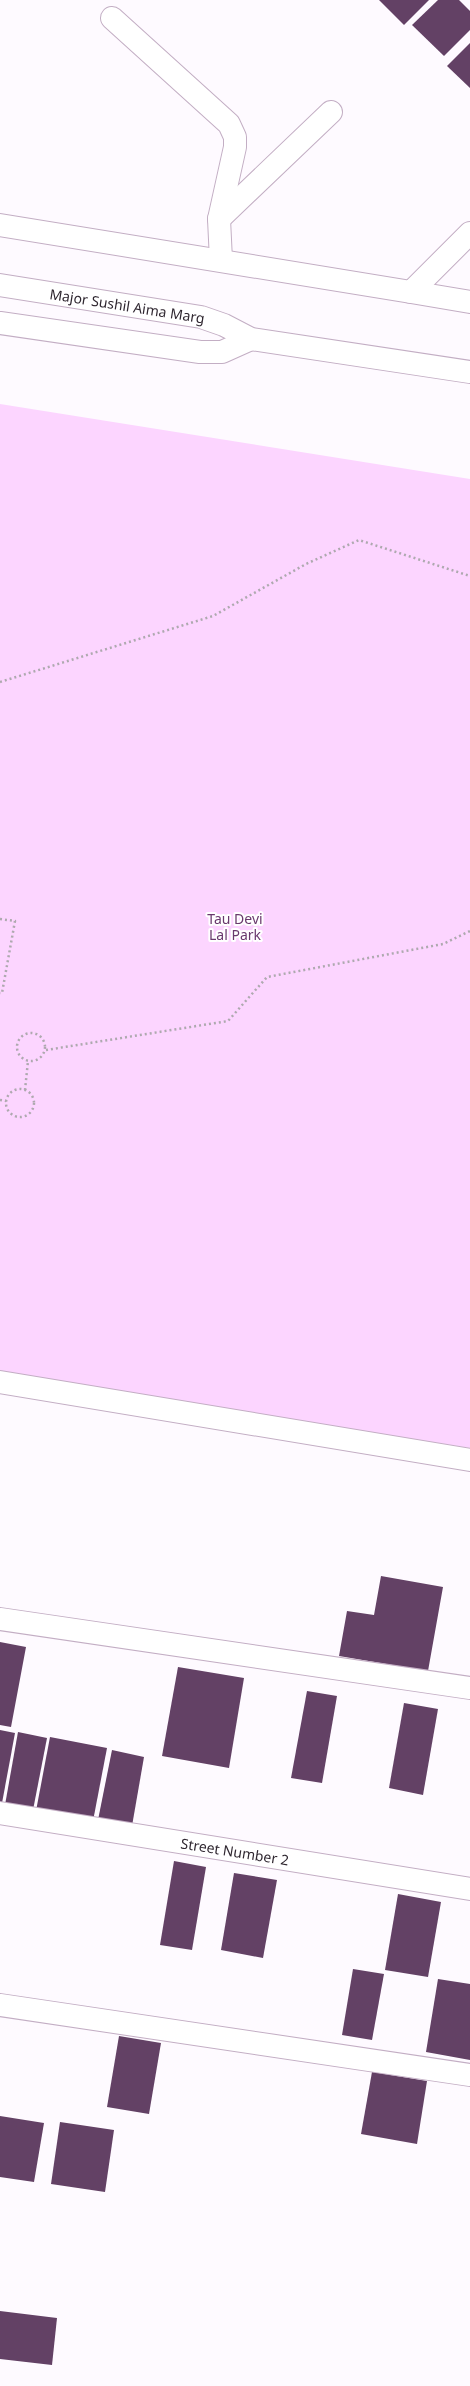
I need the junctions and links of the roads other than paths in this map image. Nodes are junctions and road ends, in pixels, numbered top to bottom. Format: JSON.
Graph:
{"nodes":[{"id":1,"x":112,"y":18,"type":"dead end"},
{"id":2,"x":330,"y":112,"type":"dead end"},
{"id":3,"x":219,"y":219,"type":"junction"},
{"id":4,"x":0,"y":225,"type":"edge"},
{"id":5,"x":470,"y":233,"type":"edge"},
{"id":6,"x":222,"y":260,"type":"junction"},
{"id":7,"x":0,"y":285,"type":"edge"},
{"id":8,"x":411,"y":292,"type":"junction"},
{"id":9,"x":470,"y":302,"type":"edge"},
{"id":10,"x":0,"y":323,"type":"edge"},
{"id":11,"x":251,"y":339,"type":"junction"},
{"id":12,"x":470,"y":372,"type":"edge"},
{"id":13,"x":0,"y":1382,"type":"edge"},
{"id":14,"x":470,"y":1460,"type":"edge"},
{"id":15,"x":0,"y":1619,"type":"edge"},
{"id":16,"x":470,"y":1688,"type":"edge"},
{"id":17,"x":0,"y":1813,"type":"edge"},
{"id":18,"x":470,"y":1889,"type":"edge"},
{"id":19,"x":0,"y":2005,"type":"edge"},
{"id":20,"x":470,"y":2075,"type":"edge"}],
"edges":[{"from":1,"to":3,"type":"street"},
{"from":2,"to":3,"type":"street"},
{"from":3,"to":6,"type":"street"},
{"from":4,"to":6,"type":"street"},
{"from":5,"to":8,"type":"street"},
{"from":6,"to":8,"type":"street"},
{"from":7,"to":11,"type":"street","name":"Major Sushil Aima Marg"},
{"from":8,"to":9,"type":"street"},
{"from":10,"to":11,"type":"street"},
{"from":11,"to":12,"type":"street","name":"Major Sushil Aima Marg"},
{"from":13,"to":14,"type":"street"},
{"from":15,"to":16,"type":"street"},
{"from":17,"to":18,"type":"street","name":"Street Number 2"},
{"from":19,"to":20,"type":"street"}]}
